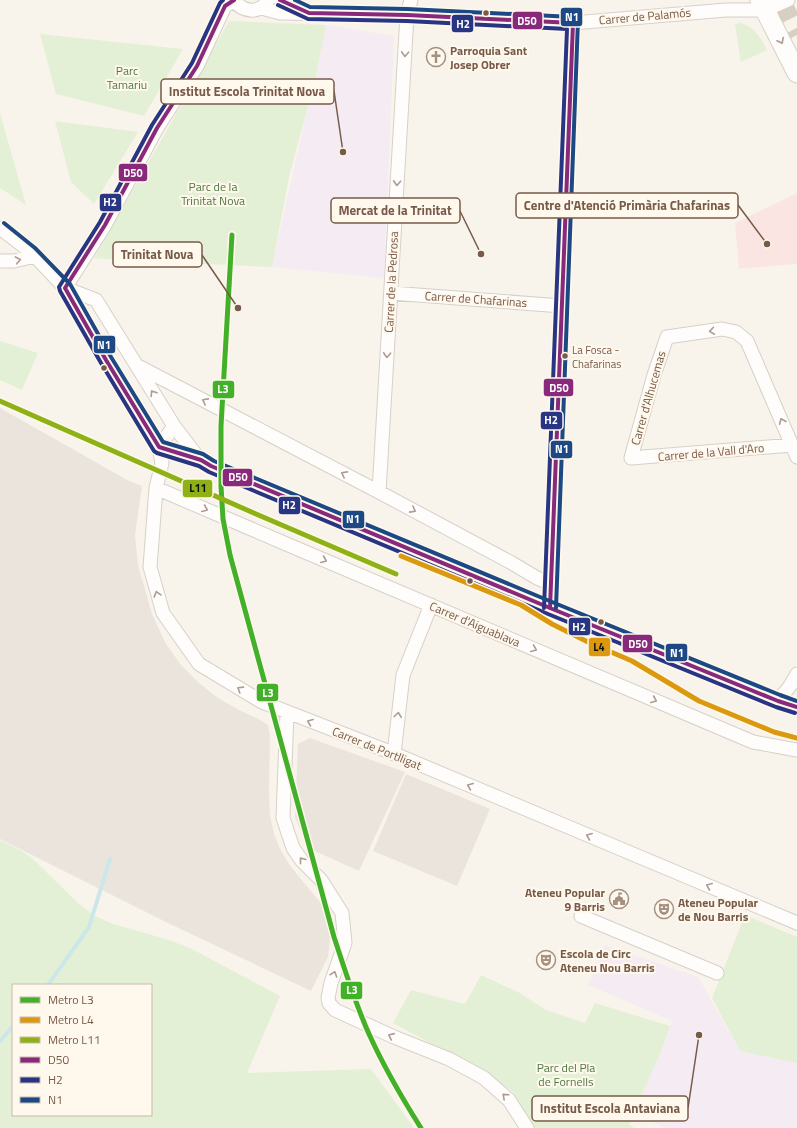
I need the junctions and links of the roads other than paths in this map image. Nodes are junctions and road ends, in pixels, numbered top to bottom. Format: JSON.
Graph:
{"nodes":[{"id":1,"x":234,"y":0,"type":"edge"},
{"id":2,"x":280,"y":0,"type":"edge"},
{"id":3,"x":411,"y":0,"type":"edge"},
{"id":4,"x":788,"y":0,"type":"edge"},
{"id":5,"x":265,"y":4,"type":"edge"},
{"id":6,"x":763,"y":5,"type":"edge"},
{"id":7,"x":309,"y":13,"type":"junction"},
{"id":8,"x":407,"y":15,"type":"junction"},
{"id":9,"x":573,"y":23,"type":"junction"},
{"id":10,"x":797,"y":73,"type":"edge"},
{"id":11,"x":0,"y":228,"type":"edge"},
{"id":12,"x":35,"y":256,"type":"junction"},
{"id":13,"x":0,"y":261,"type":"edge"},
{"id":14,"x":65,"y":288,"type":"junction"},
{"id":15,"x":391,"y":293,"type":"junction"},
{"id":16,"x":562,"y":306,"type":"junction"},
{"id":17,"x":136,"y":365,"type":"junction"},
{"id":18,"x":174,"y":426,"type":"junction"},
{"id":19,"x":160,"y":447,"type":"junction"},
{"id":20,"x":794,"y":451,"type":"edge"},
{"id":21,"x":631,"y":458,"type":"joint"},
{"id":22,"x":201,"y":460,"type":"junction"},
{"id":23,"x":156,"y":488,"type":"junction"},
{"id":24,"x":379,"y":492,"type":"junction"},
{"id":25,"x":537,"y":578,"type":"junction"},
{"id":26,"x":551,"y":584,"type":"junction"},
{"id":27,"x":526,"y":598,"type":"junction"},
{"id":28,"x":431,"y":605,"type":"junction"},
{"id":29,"x":550,"y":608,"type":"junction"},
{"id":30,"x":797,"y":674,"type":"edge"},
{"id":31,"x":778,"y":701,"type":"junction"},
{"id":32,"x":797,"y":707,"type":"edge"},
{"id":33,"x":287,"y":713,"type":"junction"},
{"id":34,"x":797,"y":750,"type":"edge"},
{"id":35,"x":394,"y":754,"type":"junction"},
{"id":36,"x":581,"y":916,"type":"dead end"},
{"id":37,"x":797,"y":923,"type":"edge"},
{"id":38,"x":717,"y":973,"type":"dead end"},
{"id":39,"x":527,"y":1128,"type":"edge"}],
"edges":[{"from":1,"to":5,"type":"street","name":"Carrer de Palamós"},
{"from":1,"to":14,"type":"street"},
{"from":2,"to":7,"type":"street","name":"Carrer de Palamós"},
{"from":3,"to":8,"type":"street","name":"Carrer de la Pedrosa"},
{"from":4,"to":6,"type":"street","name":"Carrer de Palamós"},
{"from":5,"to":7,"type":"street","name":"Carrer de Palamós"},
{"from":6,"to":9,"type":"street","name":"Carrer de Palamós"},
{"from":6,"to":10,"type":"street","one_way":true},
{"from":7,"to":8,"type":"street","name":"Carrer de Palamós"},
{"from":8,"to":9,"type":"street","name":"Carrer de Palamós"},
{"from":8,"to":15,"type":"street","name":"Carrer de la Pedrosa","one_way":true},
{"from":9,"to":16,"type":"street"},
{"from":11,"to":12,"type":"street"},
{"from":13,"to":12,"type":"street","one_way":true},
{"from":12,"to":14,"type":"street"},
{"from":14,"to":17,"type":"street"},
{"from":14,"to":19,"type":"street"},
{"from":15,"to":16,"type":"street","name":"Carrer de Chafarinas"},
{"from":15,"to":24,"type":"street","name":"Carrer de la Pedrosa","one_way":true},
{"from":16,"to":26,"type":"street"},
{"from":18,"to":17,"type":"street","one_way":true},
{"from":24,"to":17,"type":"street","one_way":true},
{"from":18,"to":19,"type":"street"},
{"from":18,"to":22,"type":"street"},
{"from":19,"to":22,"type":"street"},
{"from":19,"to":23,"type":"street","name":"Carrer de Portlligat"},
{"from":20,"to":21,"type":"street","name":"Carrer de la Vall d'Aro"},
{"from":20,"to":21,"type":"street","name":"Carrer d'Alhucemas","one_way":true},
{"from":22,"to":27,"type":"street"},
{"from":23,"to":28,"type":"street","name":"Carrer d'Aiguablava","one_way":true},
{"from":33,"to":23,"type":"street","name":"Carrer de Portlligat","one_way":true},
{"from":24,"to":25,"type":"street","one_way":true},
{"from":25,"to":26,"type":"street"},
{"from":25,"to":27,"type":"street"},
{"from":26,"to":29,"type":"street"},
{"from":27,"to":29,"type":"street"},
{"from":28,"to":34,"type":"street","name":"Carrer d'Aiguablava","one_way":true},
{"from":35,"to":28,"type":"street","one_way":true},
{"from":29,"to":31,"type":"street"},
{"from":30,"to":31,"type":"street"},
{"from":31,"to":32,"type":"street"},
{"from":35,"to":33,"type":"street","name":"Carrer de Portlligat","one_way":true},
{"from":39,"to":33,"type":"street","one_way":true},
{"from":37,"to":35,"type":"street","name":"Carrer de Portlligat","one_way":true},
{"from":36,"to":38,"type":"street"}]}
